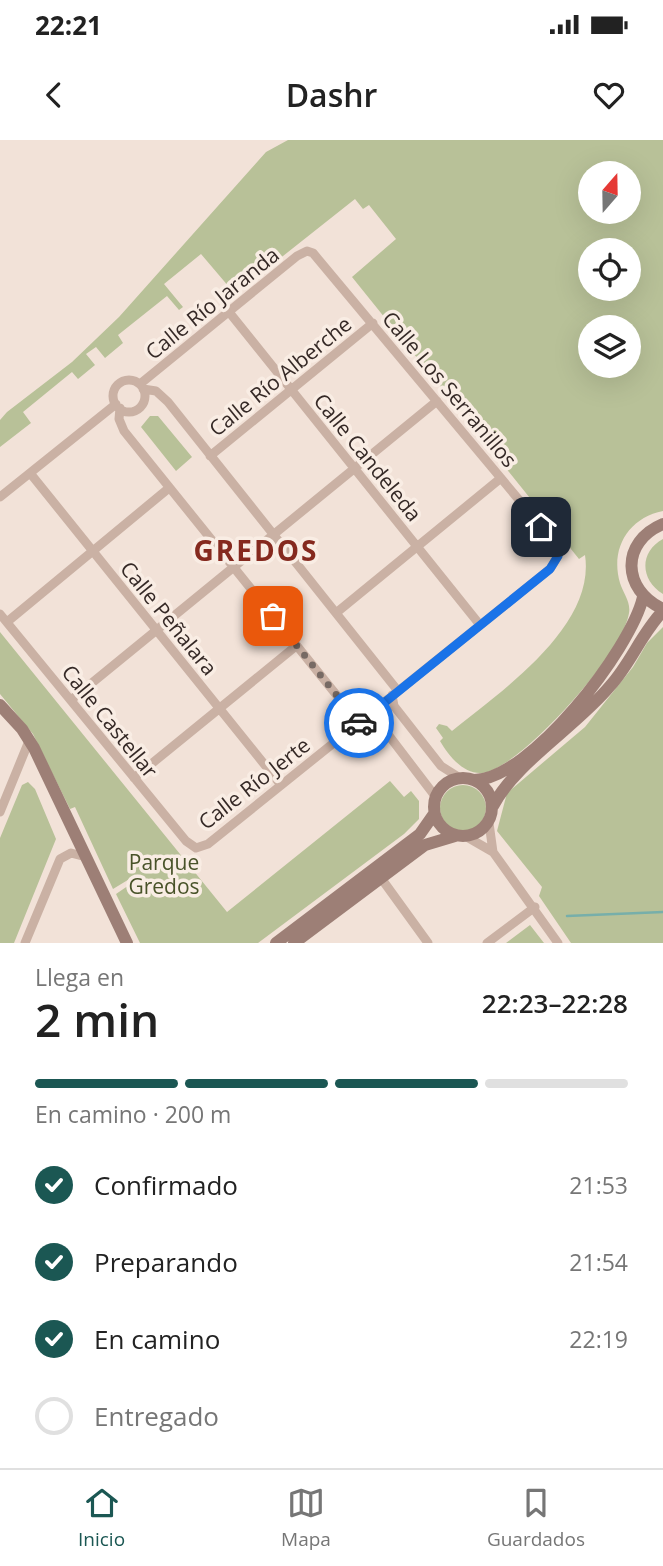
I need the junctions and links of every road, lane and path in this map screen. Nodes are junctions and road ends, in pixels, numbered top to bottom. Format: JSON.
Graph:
{"nodes":[{"id":1,"x":307,"y":251,"type":"joint"},
{"id":2,"x":229,"y":312,"type":"junction"},
{"id":3,"x":373,"y":323,"type":"junction"},
{"id":4,"x":141,"y":386,"type":"junction"},
{"id":5,"x":291,"y":390,"type":"junction"},
{"id":6,"x":437,"y":401,"type":"junction"},
{"id":7,"x":118,"y":406,"type":"junction"},
{"id":8,"x":210,"y":456,"type":"junction"},
{"id":9,"x":355,"y":469,"type":"junction"},
{"id":10,"x":30,"y":473,"type":"junction"},
{"id":11,"x":501,"y":478,"type":"junction"},
{"id":12,"x":169,"y":488,"type":"junction"},
{"id":13,"x":0,"y":497,"type":"edge"},
{"id":14,"x":663,"y":524,"type":"edge"},
{"id":15,"x":274,"y":535,"type":"junction"},
{"id":16,"x":417,"y":546,"type":"junction"},
{"id":17,"x":93,"y":552,"type":"junction"},
{"id":18,"x":558,"y":556,"type":"joint"},
{"id":19,"x":233,"y":568,"type":"junction"},
{"id":20,"x":643,"y":597,"type":"junction"},
{"id":21,"x":663,"y":610,"type":"edge"},
{"id":22,"x":336,"y":613,"type":"junction"},
{"id":23,"x":0,"y":614,"type":"edge"},
{"id":24,"x":7,"y":622,"type":"junction"},
{"id":25,"x":480,"y":625,"type":"junction"},
{"id":26,"x":156,"y":631,"type":"junction"},
{"id":27,"x":296,"y":646,"type":"junction"},
{"id":28,"x":395,"y":693,"type":"junction"},
{"id":29,"x":71,"y":701,"type":"junction"},
{"id":30,"x":0,"y":705,"type":"edge"},
{"id":31,"x":219,"y":709,"type":"junction"},
{"id":32,"x":368,"y":715,"type":"junction"},
{"id":33,"x":359,"y":723,"type":"junction"},
{"id":34,"x":29,"y":741,"type":"junction"},
{"id":35,"x":134,"y":778,"type":"junction"},
{"id":36,"x":460,"y":778,"type":"junction"},
{"id":37,"x":474,"y":780,"type":"junction"},
{"id":38,"x":281,"y":785,"type":"junction"},
{"id":39,"x":435,"y":796,"type":"junction"},
{"id":40,"x":493,"y":806,"type":"junction"},
{"id":41,"x":0,"y":812,"type":"edge"},
{"id":42,"x":434,"y":814,"type":"junction"},
{"id":43,"x":489,"y":823,"type":"junction"},
{"id":44,"x":461,"y":837,"type":"junction"},
{"id":45,"x":196,"y":848,"type":"joint"},
{"id":46,"x":493,"y":852,"type":"junction"},
{"id":47,"x":86,"y":857,"type":"junction"},
{"id":48,"x":381,"y":878,"type":"junction"},
{"id":49,"x":535,"y":908,"type":"junction"},
{"id":50,"x":25,"y":943,"type":"edge"},
{"id":51,"x":127,"y":943,"type":"edge"},
{"id":52,"x":276,"y":943,"type":"edge"},
{"id":53,"x":294,"y":943,"type":"edge"},
{"id":54,"x":428,"y":943,"type":"edge"},
{"id":55,"x":487,"y":943,"type":"edge"},
{"id":56,"x":558,"y":943,"type":"edge"}],
"edges":[{"from":1,"to":2,"type":"street","name":"Calle Río Jaranda"},
{"from":1,"to":3,"type":"street","name":"Calle Los Serranillos"},
{"from":2,"to":4,"type":"street","name":"Calle Río Jaranda"},
{"from":2,"to":5,"type":"street","name":"Calle Candeleda"},
{"from":3,"to":5,"type":"street","name":"Calle Río Alberche"},
{"from":3,"to":6,"type":"street","name":"Calle Los Serranillos"},
{"from":4,"to":7,"type":"street"},
{"from":4,"to":7,"type":"street"},
{"from":4,"to":8,"type":"street"},
{"from":5,"to":8,"type":"street","name":"Calle Río Alberche"},
{"from":5,"to":9,"type":"street","name":"Calle Candeleda"},
{"from":6,"to":9,"type":"street"},
{"from":6,"to":11,"type":"street","name":"Calle Los Serranillos"},
{"from":7,"to":10,"type":"street"},
{"from":7,"to":12,"type":"street"},
{"from":8,"to":15,"type":"street"},
{"from":9,"to":15,"type":"street"},
{"from":9,"to":16,"type":"street","name":"Calle Candeleda"},
{"from":10,"to":13,"type":"street"},
{"from":10,"to":17,"type":"street","name":"Calle Peñalara"},
{"from":11,"to":16,"type":"street"},
{"from":11,"to":18,"type":"street","name":"Calle Los Serranillos"},
{"from":12,"to":17,"type":"street"},
{"from":12,"to":19,"type":"street"},
{"from":14,"to":20,"type":"main road"},
{"from":15,"to":19,"type":"street"},
{"from":15,"to":22,"type":"street"},
{"from":16,"to":22,"type":"street"},
{"from":16,"to":25,"type":"street","name":"Calle Candeleda"},
{"from":17,"to":24,"type":"street"},
{"from":17,"to":26,"type":"street","name":"Calle Peñalara"},
{"from":18,"to":25,"type":"street","name":"Calle Río Jerte"},
{"from":19,"to":26,"type":"street"},
{"from":19,"to":27,"type":"street"},
{"from":20,"to":21,"type":"main road"},
{"from":20,"to":37,"type":"main road"},
{"from":21,"to":40,"type":"main road"},
{"from":22,"to":28,"type":"street"},
{"from":23,"to":24,"type":"street","name":"Calle Castellar"},
{"from":24,"to":29,"type":"street","name":"Calle Castellar"},
{"from":25,"to":28,"type":"street","name":"Calle Río Jerte"},
{"from":26,"to":29,"type":"street"},
{"from":26,"to":31,"type":"street","name":"Calle Peñalara"},
{"from":27,"to":31,"type":"street"},
{"from":27,"to":33,"type":"street"},
{"from":28,"to":32,"type":"street","name":"Calle Río Jerte"},
{"from":28,"to":36,"type":"street"},
{"from":29,"to":35,"type":"street","name":"Calle Castellar"},
{"from":30,"to":34,"type":"main road"},
{"from":31,"to":35,"type":"street"},
{"from":31,"to":38,"type":"street","name":"Calle Peñalara"},
{"from":32,"to":33,"type":"street","name":"Calle Río Jerte"},
{"from":32,"to":39,"type":"street"},
{"from":33,"to":38,"type":"street","name":"Calle Río Jerte"},
{"from":34,"to":41,"type":"street"},
{"from":34,"to":47,"type":"main road"},
{"from":35,"to":45,"type":"street","name":"Calle Castellar"},
{"from":36,"to":37,"type":"main road"},
{"from":36,"to":39,"type":"main road"},
{"from":37,"to":40,"type":"main road"},
{"from":38,"to":45,"type":"street","name":"Calle Río Jerte"},
{"from":39,"to":42,"type":"main road"},
{"from":40,"to":43,"type":"main road"},
{"from":42,"to":44,"type":"main road"},
{"from":42,"to":52,"type":"main road"},
{"from":43,"to":44,"type":"main road"},
{"from":43,"to":46,"type":"street"},
{"from":44,"to":46,"type":"street"},
{"from":44,"to":48,"type":"main road"},
{"from":46,"to":49,"type":"street"},
{"from":47,"to":50,"type":"street"},
{"from":47,"to":51,"type":"main road"},
{"from":48,"to":53,"type":"main road"},
{"from":48,"to":54,"type":"street"},
{"from":49,"to":55,"type":"street"},
{"from":49,"to":56,"type":"street"}]}
